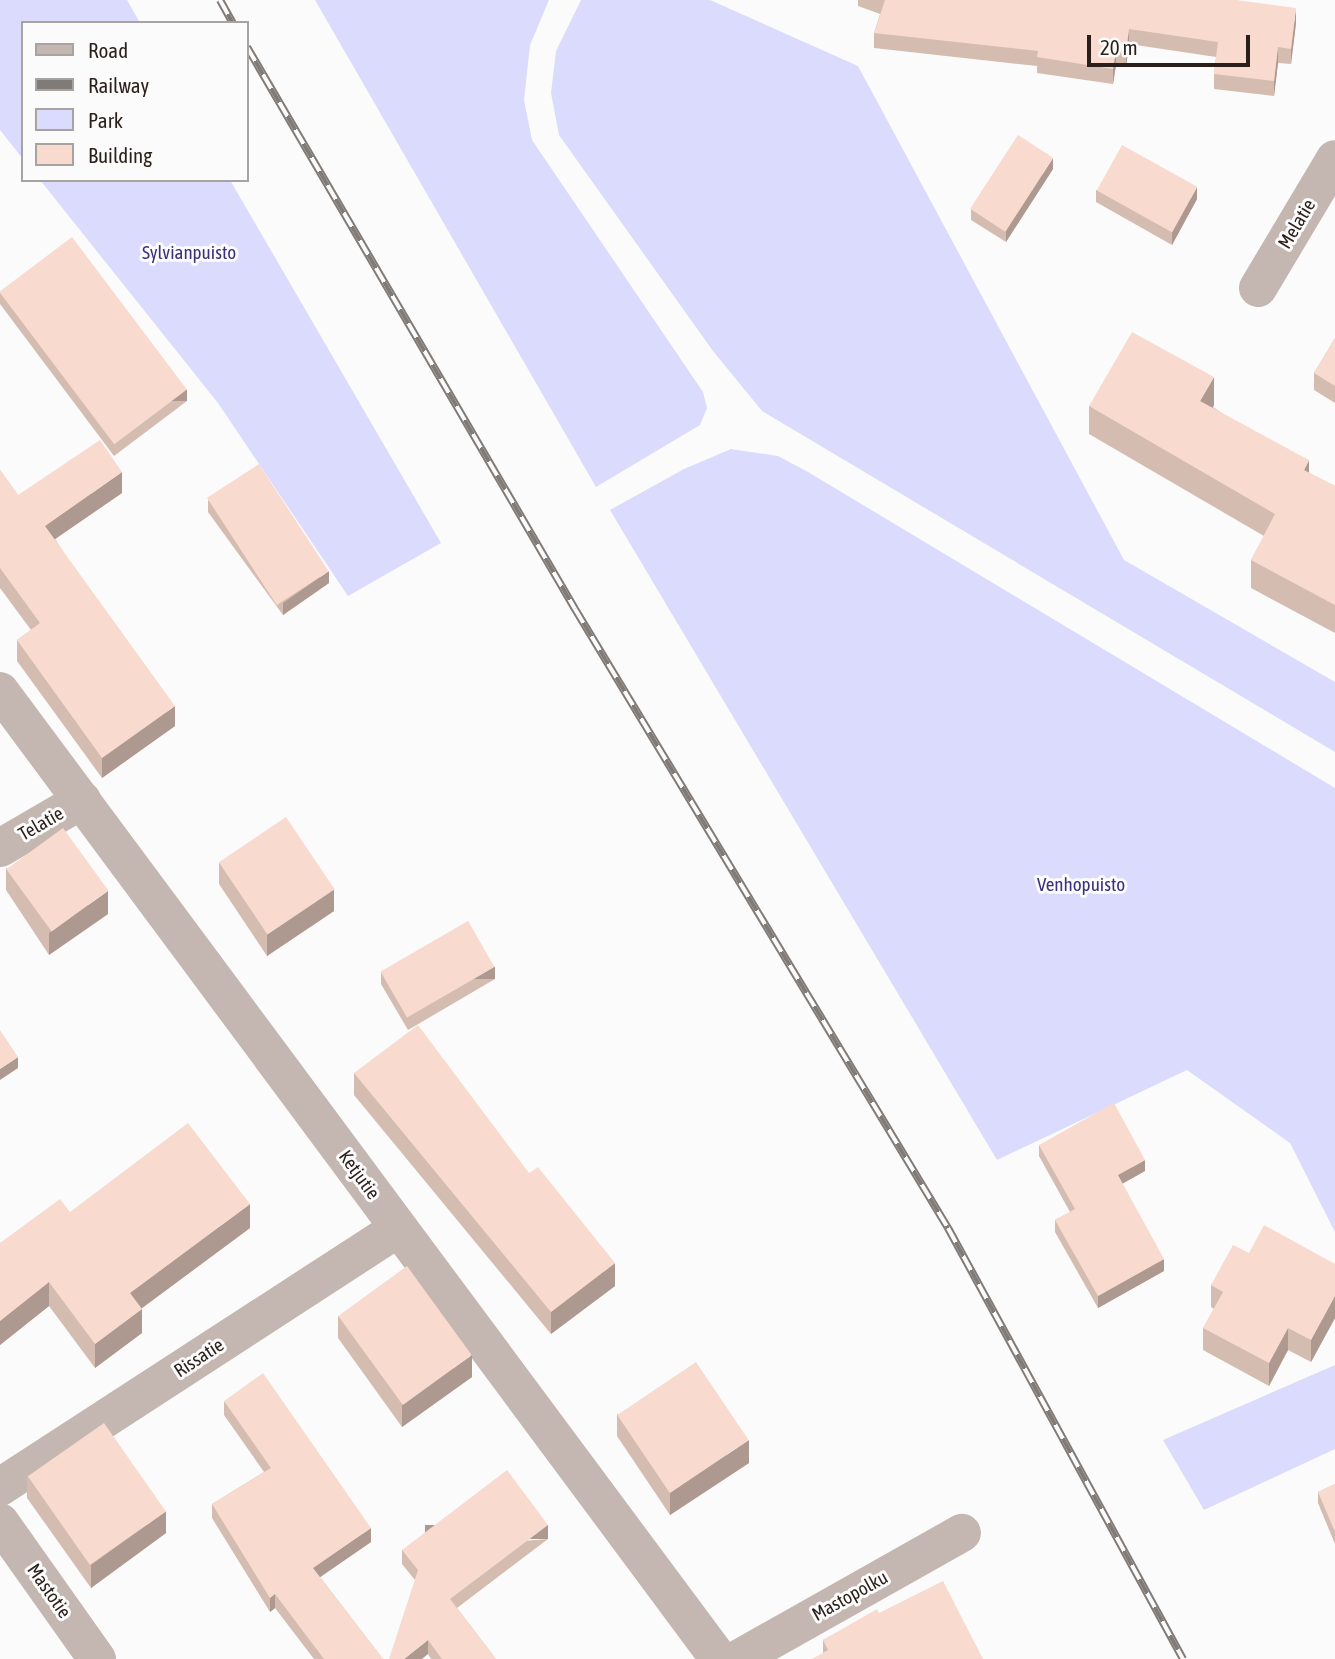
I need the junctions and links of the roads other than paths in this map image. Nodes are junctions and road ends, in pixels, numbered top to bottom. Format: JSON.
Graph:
{"nodes":[{"id":1,"x":1335,"y":159,"type":"edge"},
{"id":2,"x":1258,"y":288,"type":"dead end"},
{"id":3,"x":0,"y":691,"type":"edge"},
{"id":4,"x":82,"y":800,"type":"junction"},
{"id":5,"x":0,"y":848,"type":"edge"},
{"id":6,"x":398,"y":1229,"type":"junction"},
{"id":7,"x":0,"y":1487,"type":"edge"},
{"id":8,"x":0,"y":1522,"type":"edge"},
{"id":9,"x":962,"y":1533,"type":"dead end"},
{"id":10,"x":97,"y":1659,"type":"edge"},
{"id":11,"x":719,"y":1659,"type":"edge"},
{"id":12,"x":738,"y":1659,"type":"edge"}],
"edges":[{"from":1,"to":2,"type":"street","name":"Melatie"},
{"from":3,"to":4,"type":"street","name":"Ketjutie"},
{"from":4,"to":5,"type":"street","name":"Telatie"},
{"from":4,"to":6,"type":"street","name":"Ketjutie"},
{"from":6,"to":7,"type":"street","name":"Rissatie"},
{"from":6,"to":11,"type":"street","name":"Ketjutie"},
{"from":8,"to":10,"type":"street","name":"Mastotie"},
{"from":9,"to":12,"type":"street","name":"Mastopolku"}]}
